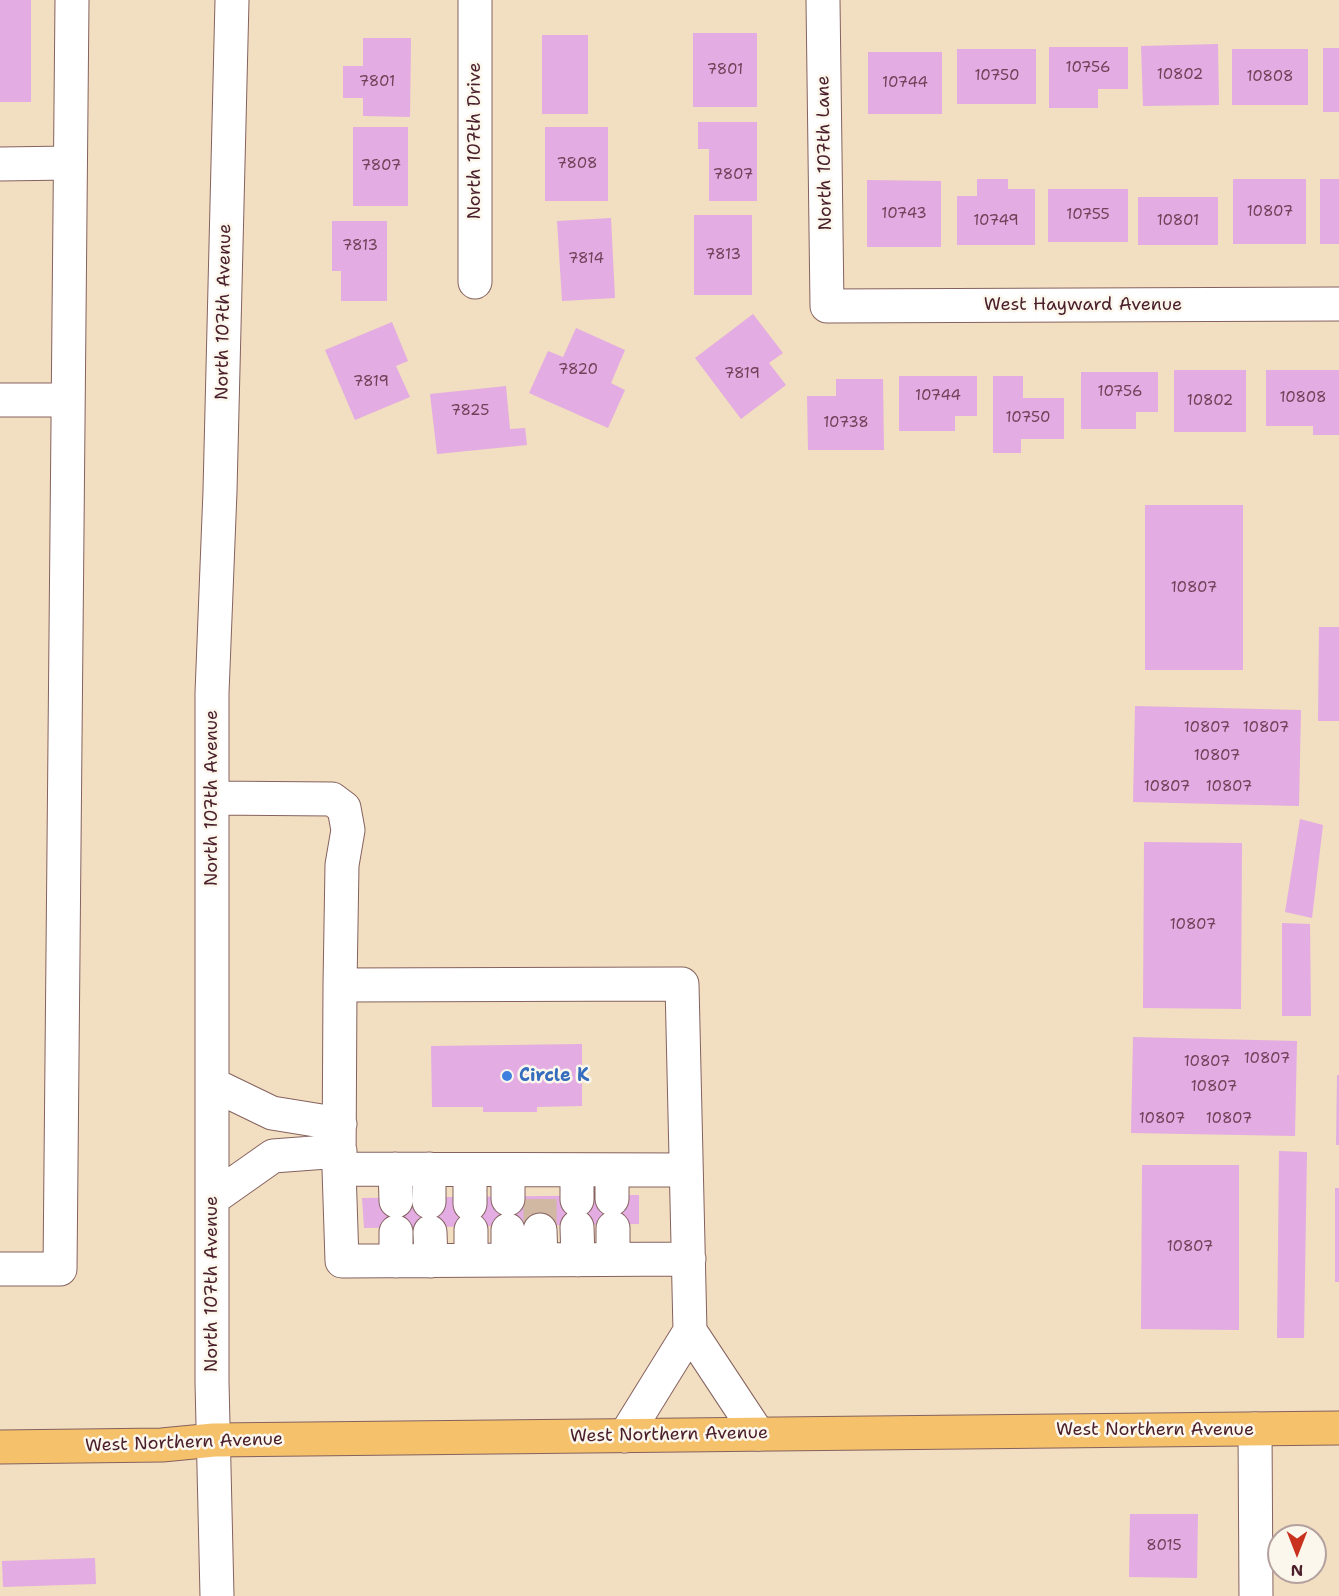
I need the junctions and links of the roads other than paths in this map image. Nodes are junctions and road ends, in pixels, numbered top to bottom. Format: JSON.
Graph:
{"nodes":[{"id":1,"x":72,"y":0,"type":"edge"},
{"id":2,"x":232,"y":0,"type":"edge"},
{"id":3,"x":475,"y":0,"type":"edge"},
{"id":4,"x":823,"y":0,"type":"edge"},
{"id":5,"x":0,"y":164,"type":"edge"},
{"id":6,"x":70,"y":164,"type":"junction"},
{"id":7,"x":475,"y":282,"type":"dead end"},
{"id":8,"x":1339,"y":304,"type":"edge"},
{"id":9,"x":827,"y":306,"type":"joint"},
{"id":10,"x":0,"y":400,"type":"edge"},
{"id":11,"x":68,"y":400,"type":"junction"},
{"id":12,"x":212,"y":798,"type":"junction"},
{"id":13,"x":340,"y":985,"type":"junction"},
{"id":14,"x":212,"y":1084,"type":"junction"},
{"id":15,"x":340,"y":1148,"type":"junction"},
{"id":16,"x":395,"y":1169,"type":"junction"},
{"id":17,"x":429,"y":1169,"type":"junction"},
{"id":18,"x":470,"y":1170,"type":"junction"},
{"id":19,"x":686,"y":1170,"type":"junction"},
{"id":20,"x":212,"y":1198,"type":"junction"},
{"id":21,"x":577,"y":1199,"type":"junction"},
{"id":22,"x":540,"y":1214,"type":"junction"},
{"id":23,"x":612,"y":1214,"type":"junction"},
{"id":24,"x":508,"y":1215,"type":"junction"},
{"id":25,"x":470,"y":1231,"type":"junction"},
{"id":26,"x":396,"y":1232,"type":"junction"},
{"id":27,"x":430,"y":1232,"type":"junction"},
{"id":28,"x":688,"y":1259,"type":"junction"},
{"id":29,"x":578,"y":1260,"type":"junction"},
{"id":30,"x":0,"y":1269,"type":"edge"},
{"id":31,"x":690,"y":1331,"type":"junction"},
{"id":32,"x":1339,"y":1428,"type":"edge"},
{"id":33,"x":1255,"y":1429,"type":"junction"},
{"id":34,"x":758,"y":1434,"type":"junction"},
{"id":35,"x":625,"y":1436,"type":"junction"},
{"id":36,"x":214,"y":1440,"type":"junction"},
{"id":37,"x":0,"y":1446,"type":"edge"},
{"id":38,"x":217,"y":1596,"type":"edge"},
{"id":39,"x":1256,"y":1596,"type":"edge"}],
"edges":[{"from":1,"to":6,"type":"street"},
{"from":2,"to":12,"type":"street","name":"North 107th Avenue"},
{"from":3,"to":7,"type":"street","name":"North 107th Drive"},
{"from":4,"to":9,"type":"street","name":"North 107th Lane"},
{"from":5,"to":6,"type":"street"},
{"from":6,"to":11,"type":"street"},
{"from":8,"to":9,"type":"street","name":"West Hayward Avenue"},
{"from":10,"to":11,"type":"street"},
{"from":11,"to":30,"type":"street"},
{"from":12,"to":13,"type":"street"},
{"from":12,"to":14,"type":"street","name":"North 107th Avenue"},
{"from":13,"to":15,"type":"street"},
{"from":13,"to":19,"type":"street"},
{"from":14,"to":15,"type":"street"},
{"from":14,"to":20,"type":"street","name":"North 107th Avenue"},
{"from":15,"to":16,"type":"street"},
{"from":15,"to":20,"type":"street"},
{"from":15,"to":26,"type":"street"},
{"from":16,"to":17,"type":"street"},
{"from":16,"to":26,"type":"street"},
{"from":17,"to":18,"type":"street"},
{"from":17,"to":27,"type":"street"},
{"from":18,"to":24,"type":"street"},
{"from":18,"to":25,"type":"street"},
{"from":19,"to":23,"type":"street"},
{"from":19,"to":28,"type":"street"},
{"from":20,"to":36,"type":"street","name":"North 107th Avenue"},
{"from":21,"to":22,"type":"street"},
{"from":21,"to":23,"type":"street"},
{"from":21,"to":29,"type":"street"},
{"from":22,"to":24,"type":"street"},
{"from":22,"to":24,"type":"street"},
{"from":22,"to":29,"type":"street"},
{"from":23,"to":28,"type":"street"},
{"from":23,"to":29,"type":"street"},
{"from":24,"to":25,"type":"street"},
{"from":25,"to":27,"type":"street"},
{"from":26,"to":27,"type":"street"},
{"from":28,"to":31,"type":"street"},
{"from":31,"to":34,"type":"street"},
{"from":31,"to":35,"type":"street"},
{"from":32,"to":33,"type":"main road","name":"West Northern Avenue"},
{"from":33,"to":34,"type":"main road","name":"West Northern Avenue"},
{"from":33,"to":39,"type":"street"},
{"from":34,"to":35,"type":"main road","name":"West Northern Avenue"},
{"from":35,"to":36,"type":"main road","name":"West Northern Avenue"},
{"from":36,"to":37,"type":"main road","name":"West Northern Avenue"},
{"from":36,"to":38,"type":"street","name":"North 107th Avenue"}]}
